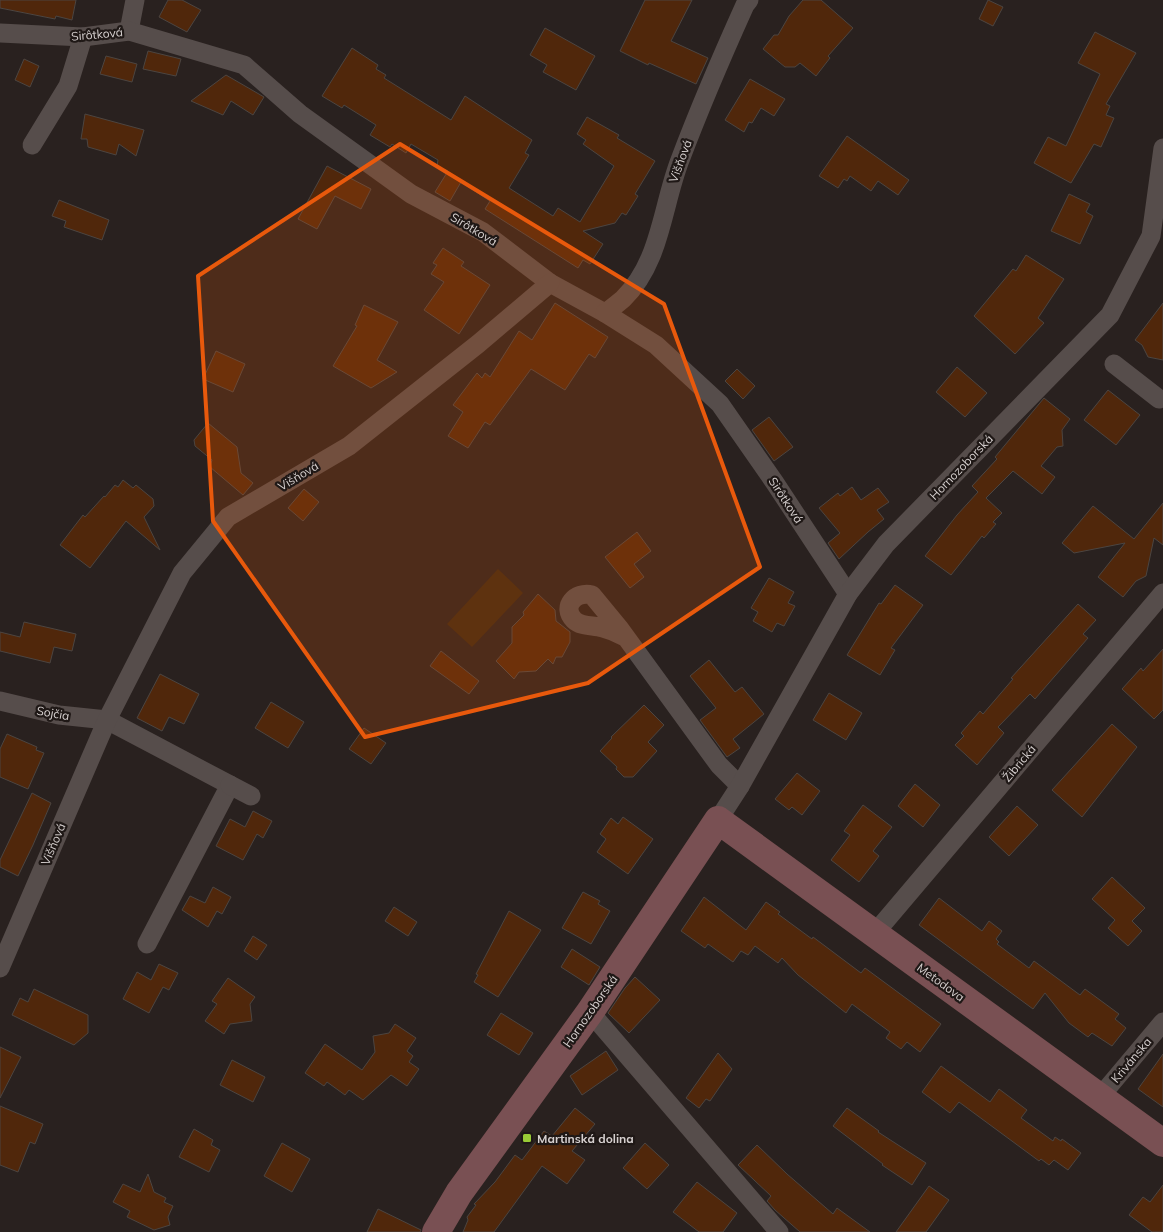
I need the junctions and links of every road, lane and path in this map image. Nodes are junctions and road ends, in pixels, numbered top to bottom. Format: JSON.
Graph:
{"nodes":[{"id":1,"x":135,"y":0,"type":"edge"},
{"id":2,"x":749,"y":0,"type":"edge"},
{"id":3,"x":129,"y":31,"type":"junction"},
{"id":4,"x":0,"y":33,"type":"edge"},
{"id":5,"x":83,"y":37,"type":"junction"},
{"id":6,"x":32,"y":145,"type":"dead end"},
{"id":7,"x":1163,"y":148,"type":"edge"},
{"id":8,"x":550,"y":282,"type":"junction"},
{"id":9,"x":605,"y":313,"type":"junction"},
{"id":10,"x":1114,"y":364,"type":"dead end"},
{"id":11,"x":1162,"y":398,"type":"edge"},
{"id":12,"x":1163,"y":593,"type":"edge"},
{"id":13,"x":848,"y":594,"type":"junction"},
{"id":14,"x":625,"y":637,"type":"dead end"},
{"id":15,"x":0,"y":701,"type":"edge"},
{"id":16,"x":107,"y":720,"type":"junction"},
{"id":17,"x":230,"y":785,"type":"junction"},
{"id":18,"x":740,"y":786,"type":"junction"},
{"id":19,"x":251,"y":796,"type":"dead end"},
{"id":20,"x":718,"y":820,"type":"junction"},
{"id":21,"x":875,"y":933,"type":"junction"},
{"id":22,"x":147,"y":944,"type":"dead end"},
{"id":23,"x":0,"y":968,"type":"edge"},
{"id":24,"x":590,"y":1012,"type":"junction"},
{"id":25,"x":1163,"y":1022,"type":"edge"},
{"id":26,"x":1099,"y":1098,"type":"junction"},
{"id":27,"x":1163,"y":1143,"type":"edge"},
{"id":28,"x":436,"y":1232,"type":"edge"},
{"id":29,"x":779,"y":1232,"type":"edge"}],
"edges":[{"from":1,"to":3,"type":"street"},
{"from":2,"to":9,"type":"street","name":"Višňová"},
{"from":3,"to":5,"type":"street","name":"Sirôtková"},
{"from":3,"to":8,"type":"street","name":"Sirôtková"},
{"from":4,"to":5,"type":"street","name":"Sirôtková"},
{"from":5,"to":6,"type":"street"},
{"from":7,"to":13,"type":"street","name":"Hornozoborská"},
{"from":8,"to":9,"type":"street","name":"Sirôtková"},
{"from":8,"to":16,"type":"street","name":"Višňová"},
{"from":9,"to":13,"type":"street","name":"Sirôtková"},
{"from":10,"to":11,"type":"street"},
{"from":12,"to":21,"type":"street","name":"Žibrická"},
{"from":13,"to":18,"type":"street","name":"Hornozoborská"},
{"from":14,"to":18,"type":"street"},
{"from":15,"to":16,"type":"street","name":"Sojčia"},
{"from":16,"to":17,"type":"street"},
{"from":16,"to":23,"type":"street","name":"Višňová"},
{"from":17,"to":19,"type":"street"},
{"from":17,"to":22,"type":"street"},
{"from":18,"to":20,"type":"street","name":"Hornozoborská"},
{"from":20,"to":21,"type":"street","name":"Metodova"},
{"from":20,"to":24,"type":"street","name":"Hornozoborská"},
{"from":21,"to":26,"type":"street","name":"Metodova"},
{"from":24,"to":28,"type":"street","name":"Hornozoborská"},
{"from":24,"to":29,"type":"street"},
{"from":25,"to":26,"type":"street","name":"Krivánska"},
{"from":26,"to":27,"type":"street","name":"Metodova"}]}
